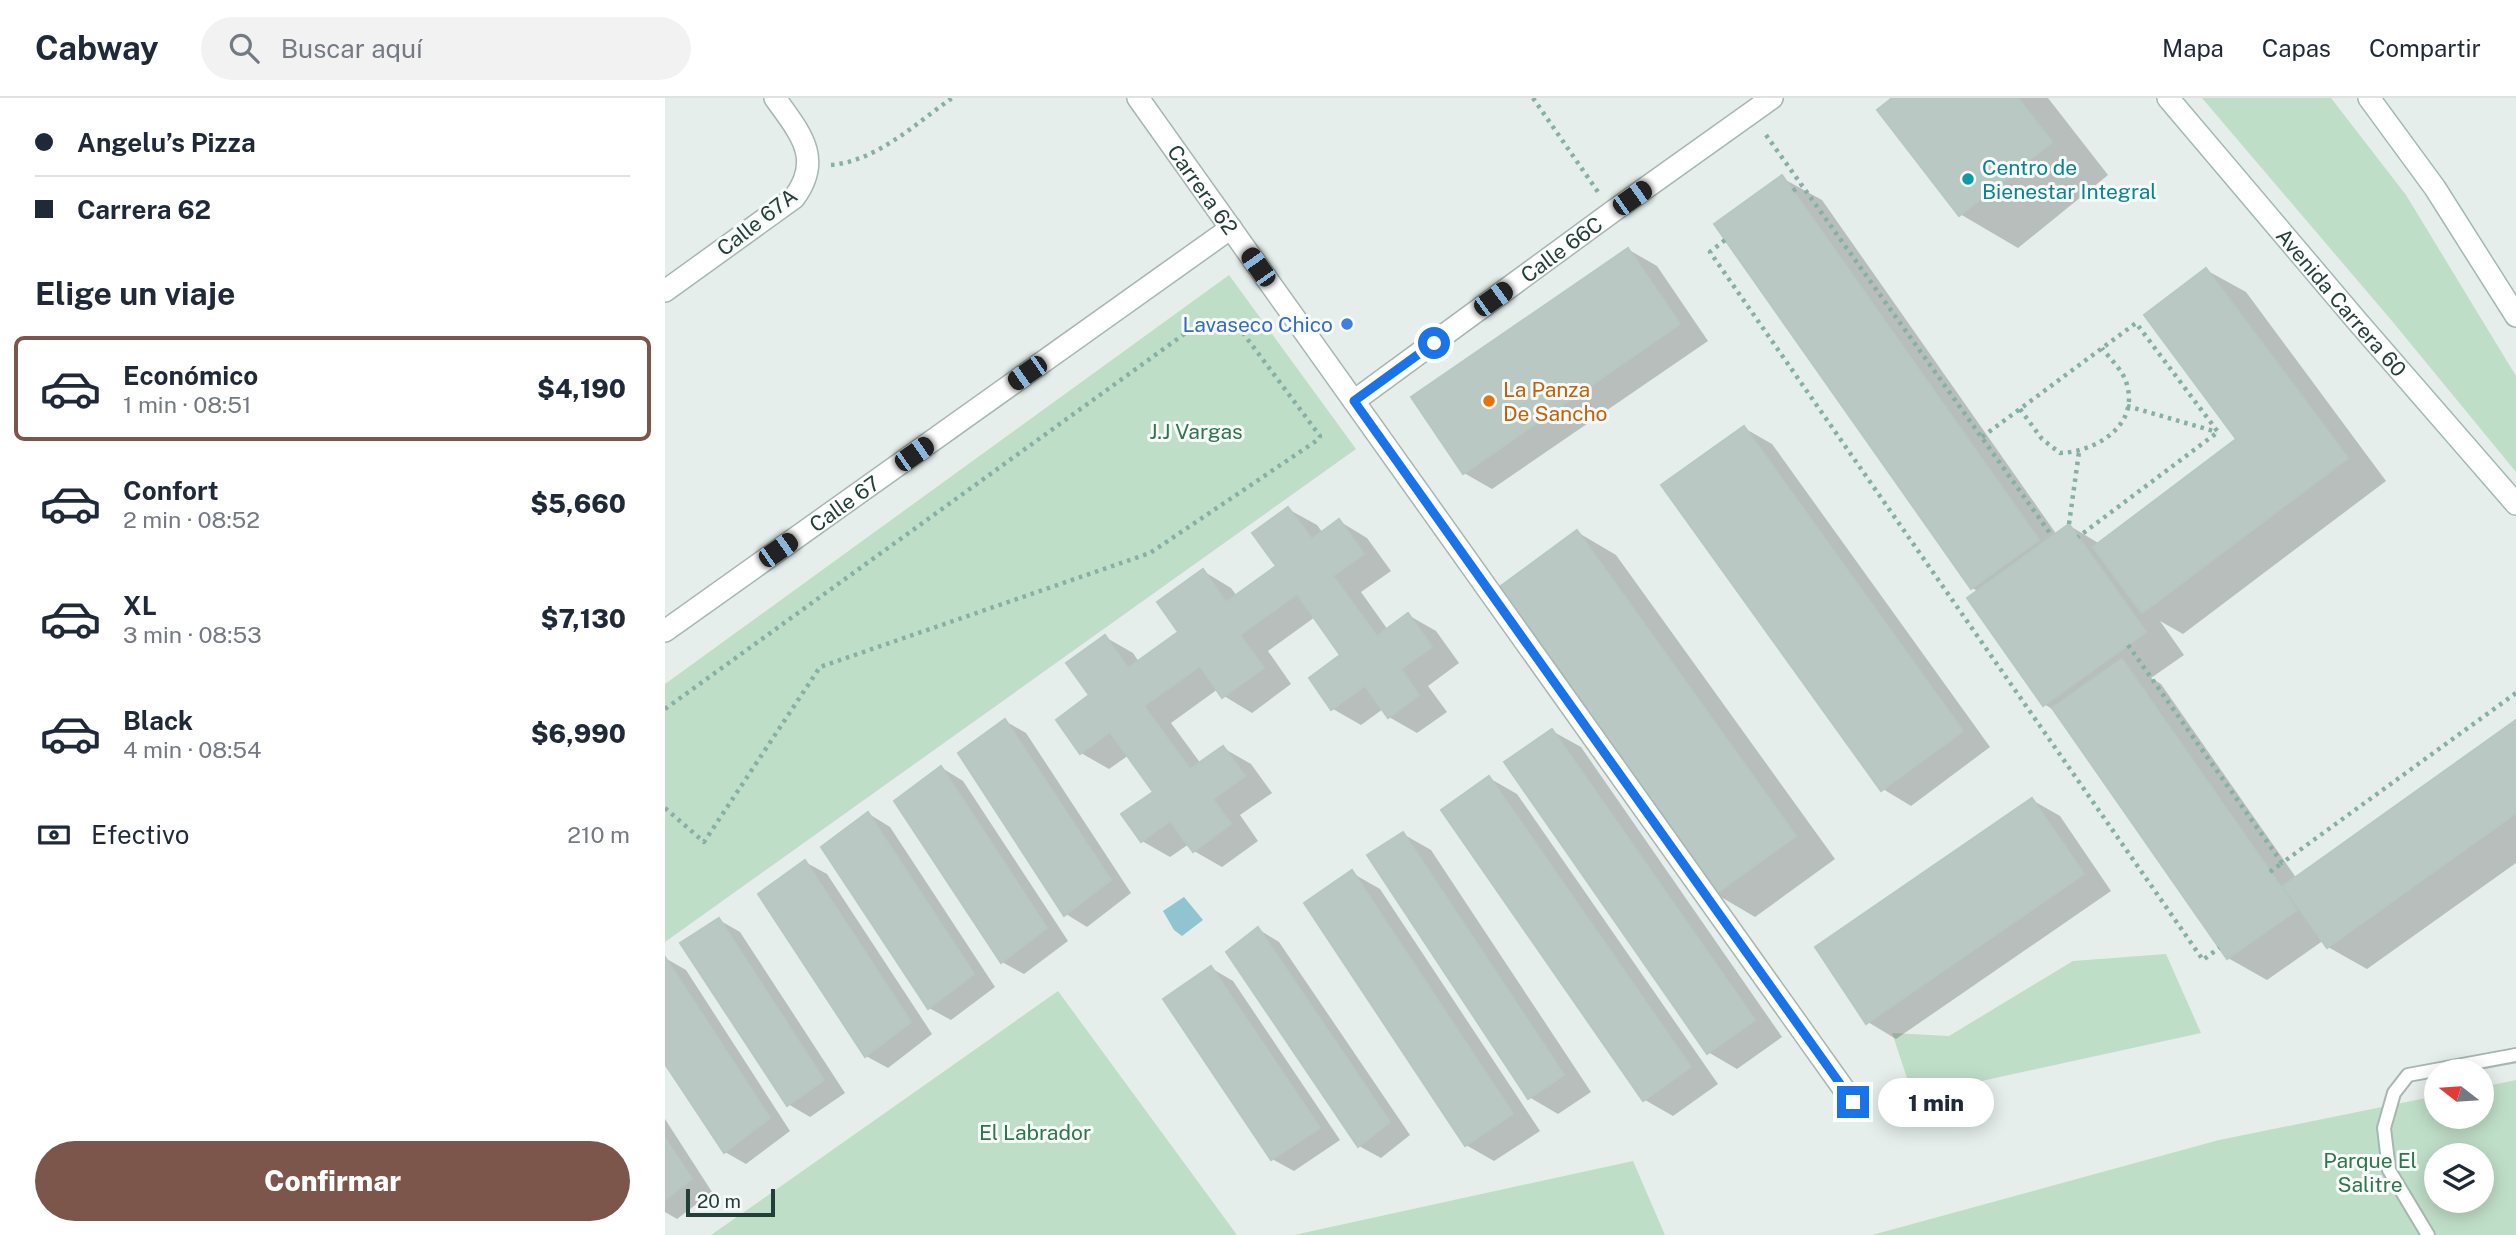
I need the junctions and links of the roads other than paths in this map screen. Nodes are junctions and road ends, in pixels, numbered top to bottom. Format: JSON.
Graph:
{"nodes":[{"id":1,"x":775,"y":98,"type":"edge"},
{"id":2,"x":1138,"y":98,"type":"edge"},
{"id":3,"x":1772,"y":98,"type":"edge"},
{"id":4,"x":2168,"y":98,"type":"edge"},
{"id":5,"x":2369,"y":98,"type":"edge"},
{"id":6,"x":1231,"y":228,"type":"junction"},
{"id":7,"x":665,"y":291,"type":"edge"},
{"id":8,"x":2516,"y":316,"type":"edge"},
{"id":9,"x":1354,"y":401,"type":"junction"},
{"id":10,"x":2516,"y":504,"type":"edge"},
{"id":11,"x":665,"y":631,"type":"edge"},
{"id":12,"x":2516,"y":1055,"type":"edge"},
{"id":13,"x":1853,"y":1102,"type":"dead end"},
{"id":14,"x":2428,"y":1235,"type":"edge"}],
"edges":[{"from":1,"to":7,"type":"street","name":"Calle 67A"},
{"from":2,"to":6,"type":"street","name":"Carrera 62"},
{"from":3,"to":9,"type":"street","name":"Calle 66C"},
{"from":4,"to":10,"type":"street","name":"Avenida Carrera 60"},
{"from":5,"to":8,"type":"street"},
{"from":6,"to":9,"type":"street","name":"Carrera 62"},
{"from":6,"to":11,"type":"street","name":"Calle 67"},
{"from":9,"to":13,"type":"street","name":"Carrera 62"},
{"from":12,"to":14,"type":"lane"}]}
